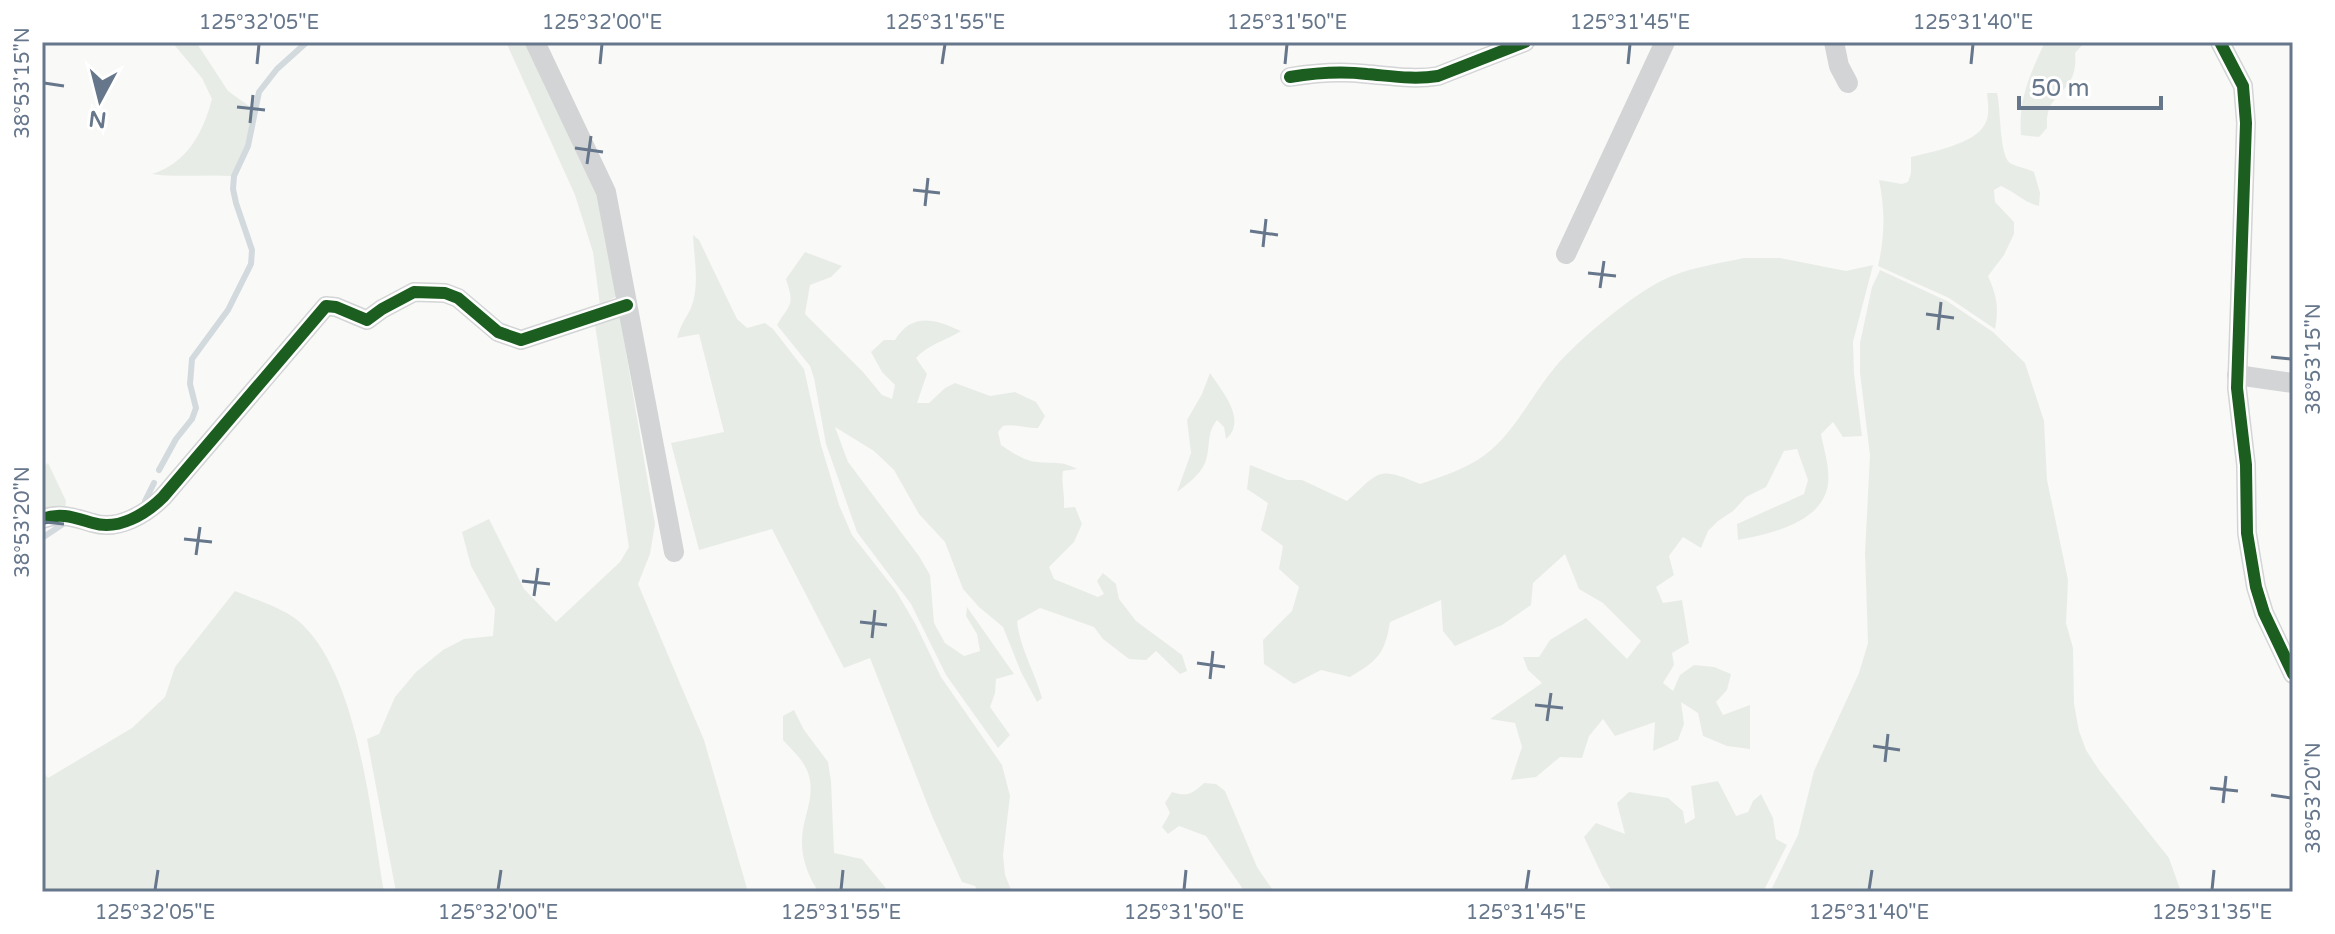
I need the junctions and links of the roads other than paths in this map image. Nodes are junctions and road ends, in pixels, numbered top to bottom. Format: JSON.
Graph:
{"nodes":[{"id":1,"x":535,"y":42,"type":"edge"},
{"id":2,"x":1525,"y":42,"type":"edge"},
{"id":3,"x":1665,"y":42,"type":"edge"},
{"id":4,"x":1834,"y":42,"type":"edge"},
{"id":5,"x":2220,"y":42,"type":"edge"},
{"id":6,"x":1290,"y":77,"type":"dead end"},
{"id":7,"x":1848,"y":83,"type":"dead end"},
{"id":8,"x":1566,"y":254,"type":"dead end"},
{"id":9,"x":627,"y":305,"type":"junction"},
{"id":10,"x":2237,"y":375,"type":"junction"},
{"id":11,"x":2293,"y":383,"type":"edge"},
{"id":12,"x":42,"y":519,"type":"edge"},
{"id":13,"x":674,"y":552,"type":"dead end"},
{"id":14,"x":2293,"y":674,"type":"edge"}],
"edges":[{"from":1,"to":9,"type":"street"},
{"from":2,"to":6,"type":"street"},
{"from":3,"to":8,"type":"street"},
{"from":4,"to":7,"type":"street"},
{"from":5,"to":10,"type":"street"},
{"from":9,"to":12,"type":"street"},
{"from":9,"to":13,"type":"street"},
{"from":10,"to":11,"type":"street"},
{"from":10,"to":14,"type":"street"}]}
